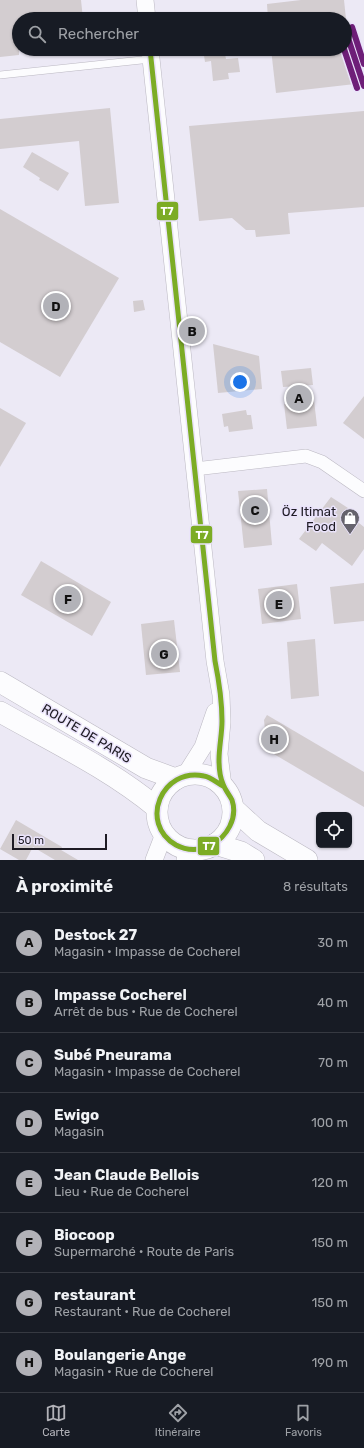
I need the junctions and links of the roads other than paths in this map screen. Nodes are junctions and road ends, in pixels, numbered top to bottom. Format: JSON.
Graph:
{"nodes":[{"id":1,"x":145,"y":0,"type":"edge"},
{"id":2,"x":146,"y":12,"type":"edge"},
{"id":3,"x":137,"y":56,"type":"edge"},
{"id":4,"x":151,"y":56,"type":"edge"},
{"id":5,"x":0,"y":75,"type":"edge"},
{"id":6,"x":195,"y":469,"type":"junction"},
{"id":7,"x":364,"y":491,"type":"edge"},
{"id":8,"x":0,"y":682,"type":"edge"},
{"id":9,"x":221,"y":695,"type":"junction"},
{"id":10,"x":0,"y":712,"type":"edge"},
{"id":11,"x":181,"y":777,"type":"junction"},
{"id":12,"x":223,"y":786,"type":"junction"},
{"id":13,"x":157,"y":808,"type":"junction"},
{"id":14,"x":234,"y":809,"type":"junction"},
{"id":15,"x":164,"y":834,"type":"junction"},
{"id":16,"x":215,"y":844,"type":"junction"},
{"id":17,"x":190,"y":855,"type":"edge"},
{"id":18,"x":154,"y":860,"type":"edge"},
{"id":19,"x":254,"y":860,"type":"edge"},
{"id":20,"x":307,"y":860,"type":"edge"}],
"edges":[{"from":1,"to":2,"type":"street"},
{"from":3,"to":5,"type":"lane"},
{"from":4,"to":6,"type":"street"},
{"from":6,"to":7,"type":"street"},
{"from":6,"to":9,"type":"street"},
{"from":8,"to":11,"type":"main road","name":"ROUTE DE PARIS"},
{"from":9,"to":11,"type":"street"},
{"from":9,"to":12,"type":"street"},
{"from":10,"to":13,"type":"main road","name":"ROUTE DE PARIS"},
{"from":11,"to":12,"type":"main road"},
{"from":11,"to":13,"type":"main road"},
{"from":12,"to":14,"type":"main road"},
{"from":13,"to":15,"type":"main road"},
{"from":14,"to":16,"type":"main road"},
{"from":14,"to":20,"type":"main road"},
{"from":15,"to":17,"type":"main road"},
{"from":15,"to":18,"type":"street"},
{"from":16,"to":17,"type":"main road"},
{"from":16,"to":19,"type":"main road"}]}
